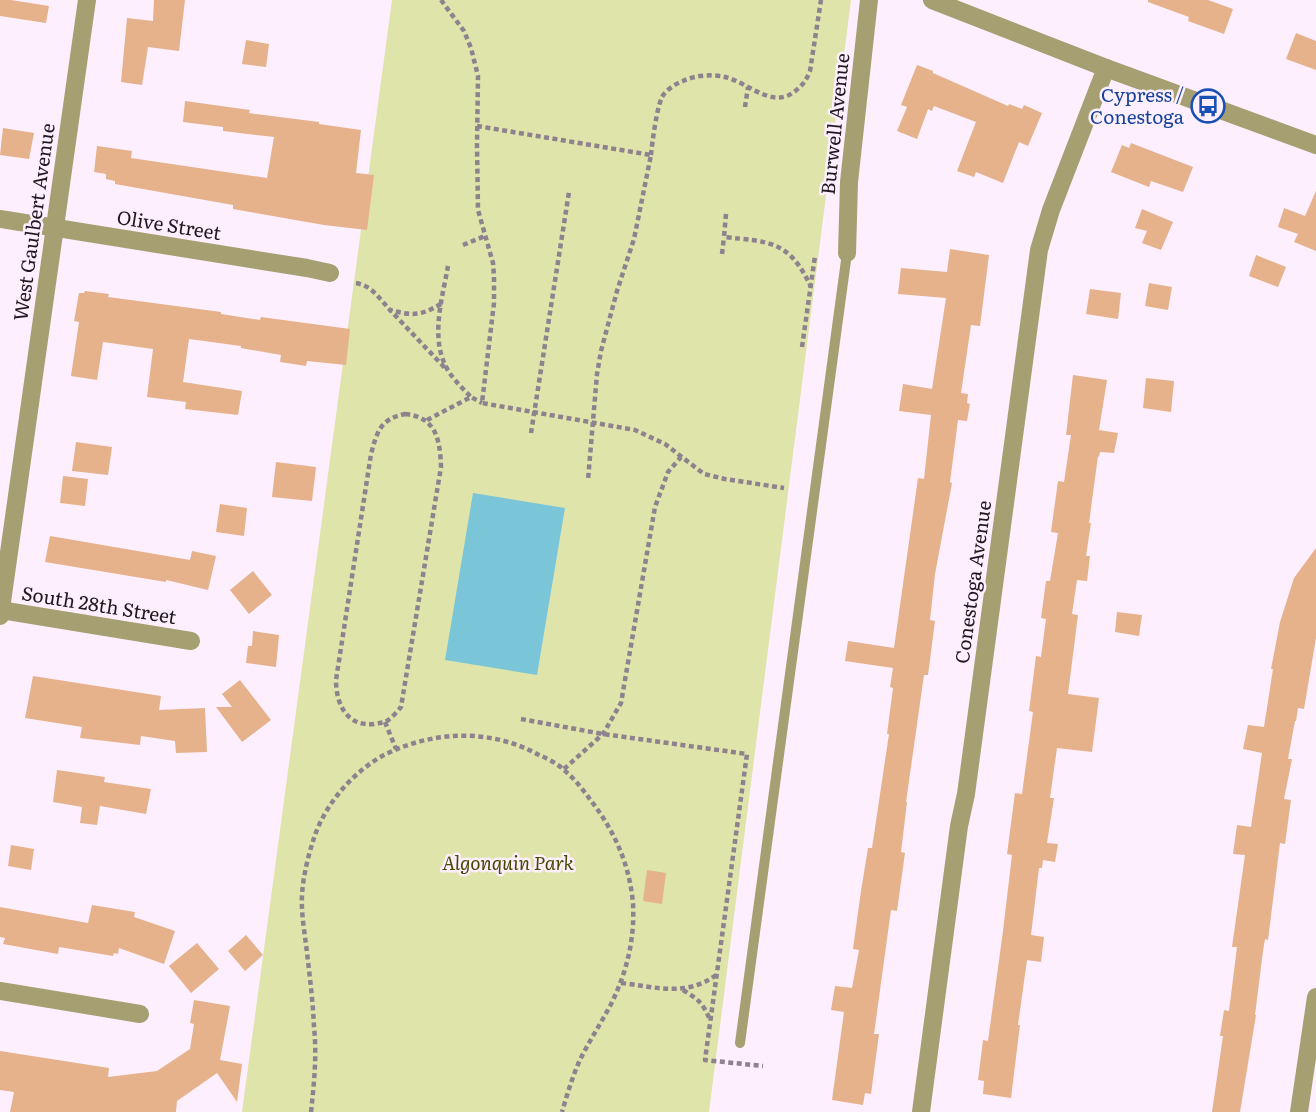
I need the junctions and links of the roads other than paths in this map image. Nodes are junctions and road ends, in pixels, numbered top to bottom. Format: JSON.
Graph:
{"nodes":[{"id":1,"x":87,"y":0,"type":"edge"},
{"id":2,"x":869,"y":0,"type":"edge"},
{"id":3,"x":932,"y":0,"type":"edge"},
{"id":4,"x":1106,"y":68,"type":"junction"},
{"id":5,"x":1316,"y":145,"type":"edge"},
{"id":6,"x":0,"y":219,"type":"edge"},
{"id":7,"x":55,"y":228,"type":"junction"},
{"id":8,"x":846,"y":253,"type":"joint"},
{"id":9,"x":330,"y":273,"type":"dead end"},
{"id":10,"x":0,"y":610,"type":"edge"},
{"id":11,"x":0,"y":616,"type":"edge"},
{"id":12,"x":191,"y":641,"type":"dead end"},
{"id":13,"x":0,"y":991,"type":"edge"},
{"id":14,"x":1316,"y":997,"type":"edge"},
{"id":15,"x":140,"y":1014,"type":"dead end"},
{"id":16,"x":740,"y":1043,"type":"dead end"},
{"id":17,"x":921,"y":1112,"type":"edge"},
{"id":18,"x":1300,"y":1112,"type":"edge"}],
"edges":[{"from":1,"to":7,"type":"street","name":"West Gaulbert Avenue"},
{"from":2,"to":8,"type":"street","name":"Burwell Avenue"},
{"from":3,"to":4,"type":"street"},
{"from":4,"to":5,"type":"street"},
{"from":4,"to":17,"type":"street","name":"Conestoga Avenue"},
{"from":6,"to":7,"type":"street","name":"Olive Street"},
{"from":7,"to":9,"type":"street","name":"Olive Street"},
{"from":7,"to":10,"type":"street","name":"West Gaulbert Avenue"},
{"from":8,"to":16,"type":"lane"},
{"from":10,"to":11,"type":"street","name":"West Gaulbert Avenue"},
{"from":10,"to":12,"type":"street","name":"South 28th Street"},
{"from":13,"to":15,"type":"street"},
{"from":14,"to":18,"type":"street"}]}
